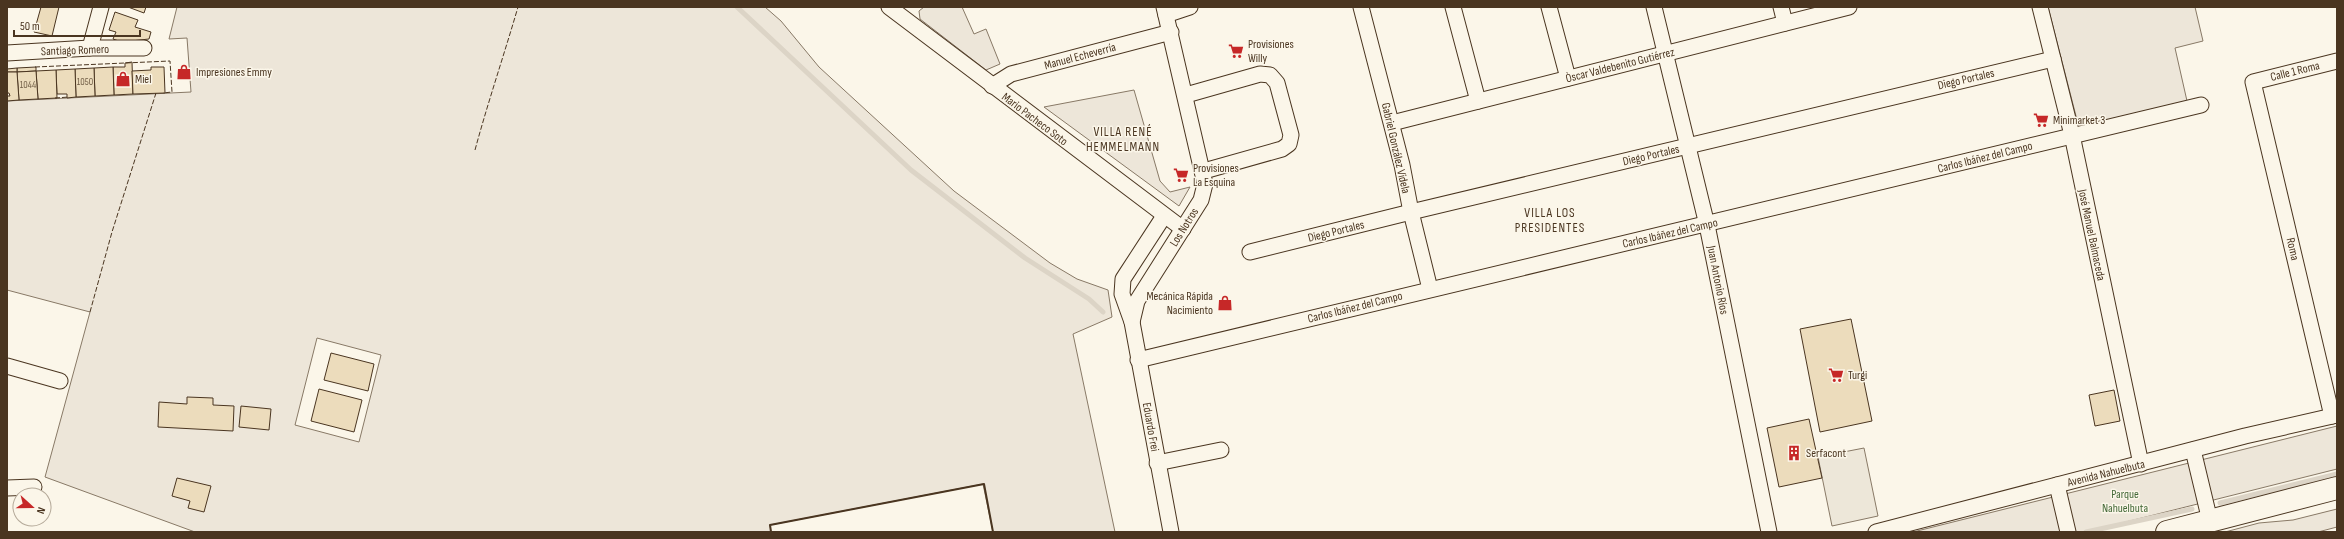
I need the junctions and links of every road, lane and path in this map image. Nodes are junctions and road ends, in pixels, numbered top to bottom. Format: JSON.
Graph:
{"nodes":[{"id":1,"x":101,"y":7,"type":"edge"},
{"id":2,"x":889,"y":7,"type":"edge"},
{"id":3,"x":1190,"y":7,"type":"edge"},
{"id":4,"x":1361,"y":7,"type":"edge"},
{"id":5,"x":1453,"y":7,"type":"edge"},
{"id":6,"x":1549,"y":7,"type":"edge"},
{"id":7,"x":1654,"y":7,"type":"edge"},
{"id":8,"x":1781,"y":7,"type":"edge"},
{"id":9,"x":1849,"y":7,"type":"edge"},
{"id":10,"x":2040,"y":7,"type":"edge"},
{"id":11,"x":1165,"y":11,"type":"edge"},
{"id":12,"x":1785,"y":23,"type":"junction"},
{"id":13,"x":1171,"y":32,"type":"junction"},
{"id":14,"x":90,"y":48,"type":"junction"},
{"id":15,"x":144,"y":48,"type":"dead end"},
{"id":16,"x":7,"y":53,"type":"edge"},
{"id":17,"x":1666,"y":54,"type":"junction"},
{"id":18,"x":2053,"y":58,"type":"junction"},
{"id":19,"x":2337,"y":61,"type":"edge"},
{"id":20,"x":1568,"y":78,"type":"junction"},
{"id":21,"x":2253,"y":82,"type":"joint"},
{"id":22,"x":992,"y":86,"type":"junction"},
{"id":23,"x":1186,"y":95,"type":"junction"},
{"id":24,"x":1478,"y":101,"type":"junction"},
{"id":25,"x":2201,"y":105,"type":"dead end"},
{"id":26,"x":1392,"y":123,"type":"junction"},
{"id":27,"x":2072,"y":135,"type":"junction"},
{"id":28,"x":1688,"y":146,"type":"junction"},
{"id":29,"x":1204,"y":171,"type":"junction"},
{"id":30,"x":1411,"y":212,"type":"junction"},
{"id":31,"x":1164,"y":216,"type":"junction"},
{"id":32,"x":1707,"y":225,"type":"junction"},
{"id":33,"x":1183,"y":229,"type":"junction"},
{"id":34,"x":1250,"y":252,"type":"dead end"},
{"id":35,"x":1430,"y":289,"type":"junction"},
{"id":36,"x":1132,"y":322,"type":"junction"},
{"id":37,"x":1138,"y":360,"type":"junction"},
{"id":38,"x":7,"y":366,"type":"edge"},
{"id":39,"x":60,"y":381,"type":"dead end"},
{"id":40,"x":2335,"y":416,"type":"edge"},
{"id":41,"x":1222,"y":450,"type":"dead end"},
{"id":42,"x":2193,"y":450,"type":"junction"},
{"id":43,"x":1157,"y":463,"type":"junction"},
{"id":44,"x":2141,"y":464,"type":"junction"},
{"id":45,"x":2057,"y":485,"type":"junction"},
{"id":46,"x":2337,"y":488,"type":"edge"},
{"id":47,"x":2210,"y":521,"type":"junction"},
{"id":48,"x":1171,"y":532,"type":"edge"},
{"id":49,"x":1769,"y":532,"type":"edge"},
{"id":50,"x":1876,"y":532,"type":"edge"},
{"id":51,"x":2068,"y":532,"type":"edge"},
{"id":52,"x":2167,"y":532,"type":"edge"}],
"edges":[{"from":1,"to":14,"type":"street"},
{"from":2,"to":22,"type":"street","name":"Mario Pacheco Soto"},
{"from":3,"to":11,"type":"street"},
{"from":4,"to":26,"type":"street","name":"Gabriel González Videla"},
{"from":5,"to":24,"type":"street"},
{"from":6,"to":20,"type":"street"},
{"from":7,"to":17,"type":"street","name":"Juan Antonio Ríos"},
{"from":8,"to":12,"type":"street"},
{"from":9,"to":12,"type":"street","name":"Òscar Valdebenito Gutiérrez"},
{"from":10,"to":18,"type":"street","name":"José Manuel Balmaceda"},
{"from":11,"to":13,"type":"street","name":"Los Notros"},
{"from":12,"to":17,"type":"street","name":"Òscar Valdebenito Gutiérrez"},
{"from":13,"to":22,"type":"street","name":"Manuel Echeverría"},
{"from":13,"to":23,"type":"street","name":"Los Notros"},
{"from":14,"to":15,"type":"street","name":"Santiago Romero"},
{"from":14,"to":16,"type":"street","name":"Santiago Romero"},
{"from":17,"to":20,"type":"street","name":"Òscar Valdebenito Gutiérrez"},
{"from":17,"to":28,"type":"street","name":"Juan Antonio Ríos"},
{"from":18,"to":27,"type":"street","name":"José Manuel Balmaceda"},
{"from":18,"to":28,"type":"street","name":"Diego Portales"},
{"from":19,"to":21,"type":"street","name":"Calle 1 Roma"},
{"from":20,"to":24,"type":"street","name":"Òscar Valdebenito Gutiérrez"},
{"from":21,"to":40,"type":"street","name":"Roma"},
{"from":22,"to":31,"type":"street","name":"Mario Pacheco Soto"},
{"from":23,"to":29,"type":"street","name":"Los Notros"},
{"from":23,"to":29,"type":"street"},
{"from":24,"to":26,"type":"street","name":"Òscar Valdebenito Gutiérrez"},
{"from":25,"to":27,"type":"street","name":"Carlos Ibáñez del Campo"},
{"from":26,"to":30,"type":"street","name":"Gabriel González Videla"},
{"from":27,"to":32,"type":"street","name":"Carlos Ibáñez del Campo"},
{"from":27,"to":44,"type":"street","name":"José Manuel Balmaceda"},
{"from":28,"to":30,"type":"street","name":"Diego Portales"},
{"from":28,"to":32,"type":"street","name":"Juan Antonio Ríos"},
{"from":29,"to":33,"type":"street","name":"Los Notros"},
{"from":30,"to":34,"type":"street","name":"Diego Portales"},
{"from":30,"to":35,"type":"street","name":"Gabriel González Videla"},
{"from":31,"to":33,"type":"street","name":"Mario Pacheco Soto"},
{"from":31,"to":36,"type":"street","name":"Los Notros"},
{"from":32,"to":35,"type":"street","name":"Carlos Ibáñez del Campo"},
{"from":32,"to":49,"type":"street","name":"Juan Antonio Ríos"},
{"from":33,"to":36,"type":"street","name":"Los Notros"},
{"from":35,"to":37,"type":"street","name":"Carlos Ibáñez del Campo"},
{"from":36,"to":37,"type":"street","name":"Eduardo Frei"},
{"from":37,"to":43,"type":"street","name":"Eduardo Frei"},
{"from":38,"to":39,"type":"street"},
{"from":40,"to":42,"type":"street","name":"Avenida Nahuelbuta"},
{"from":41,"to":43,"type":"street"},
{"from":42,"to":44,"type":"street","name":"Avenida Nahuelbuta"},
{"from":42,"to":47,"type":"street"},
{"from":43,"to":48,"type":"street","name":"Eduardo Frei"},
{"from":44,"to":45,"type":"street","name":"Avenida Nahuelbuta"},
{"from":45,"to":50,"type":"street","name":"Avenida Nahuelbuta"},
{"from":45,"to":51,"type":"street"},
{"from":46,"to":47,"type":"highway"},
{"from":47,"to":52,"type":"highway"}]}
